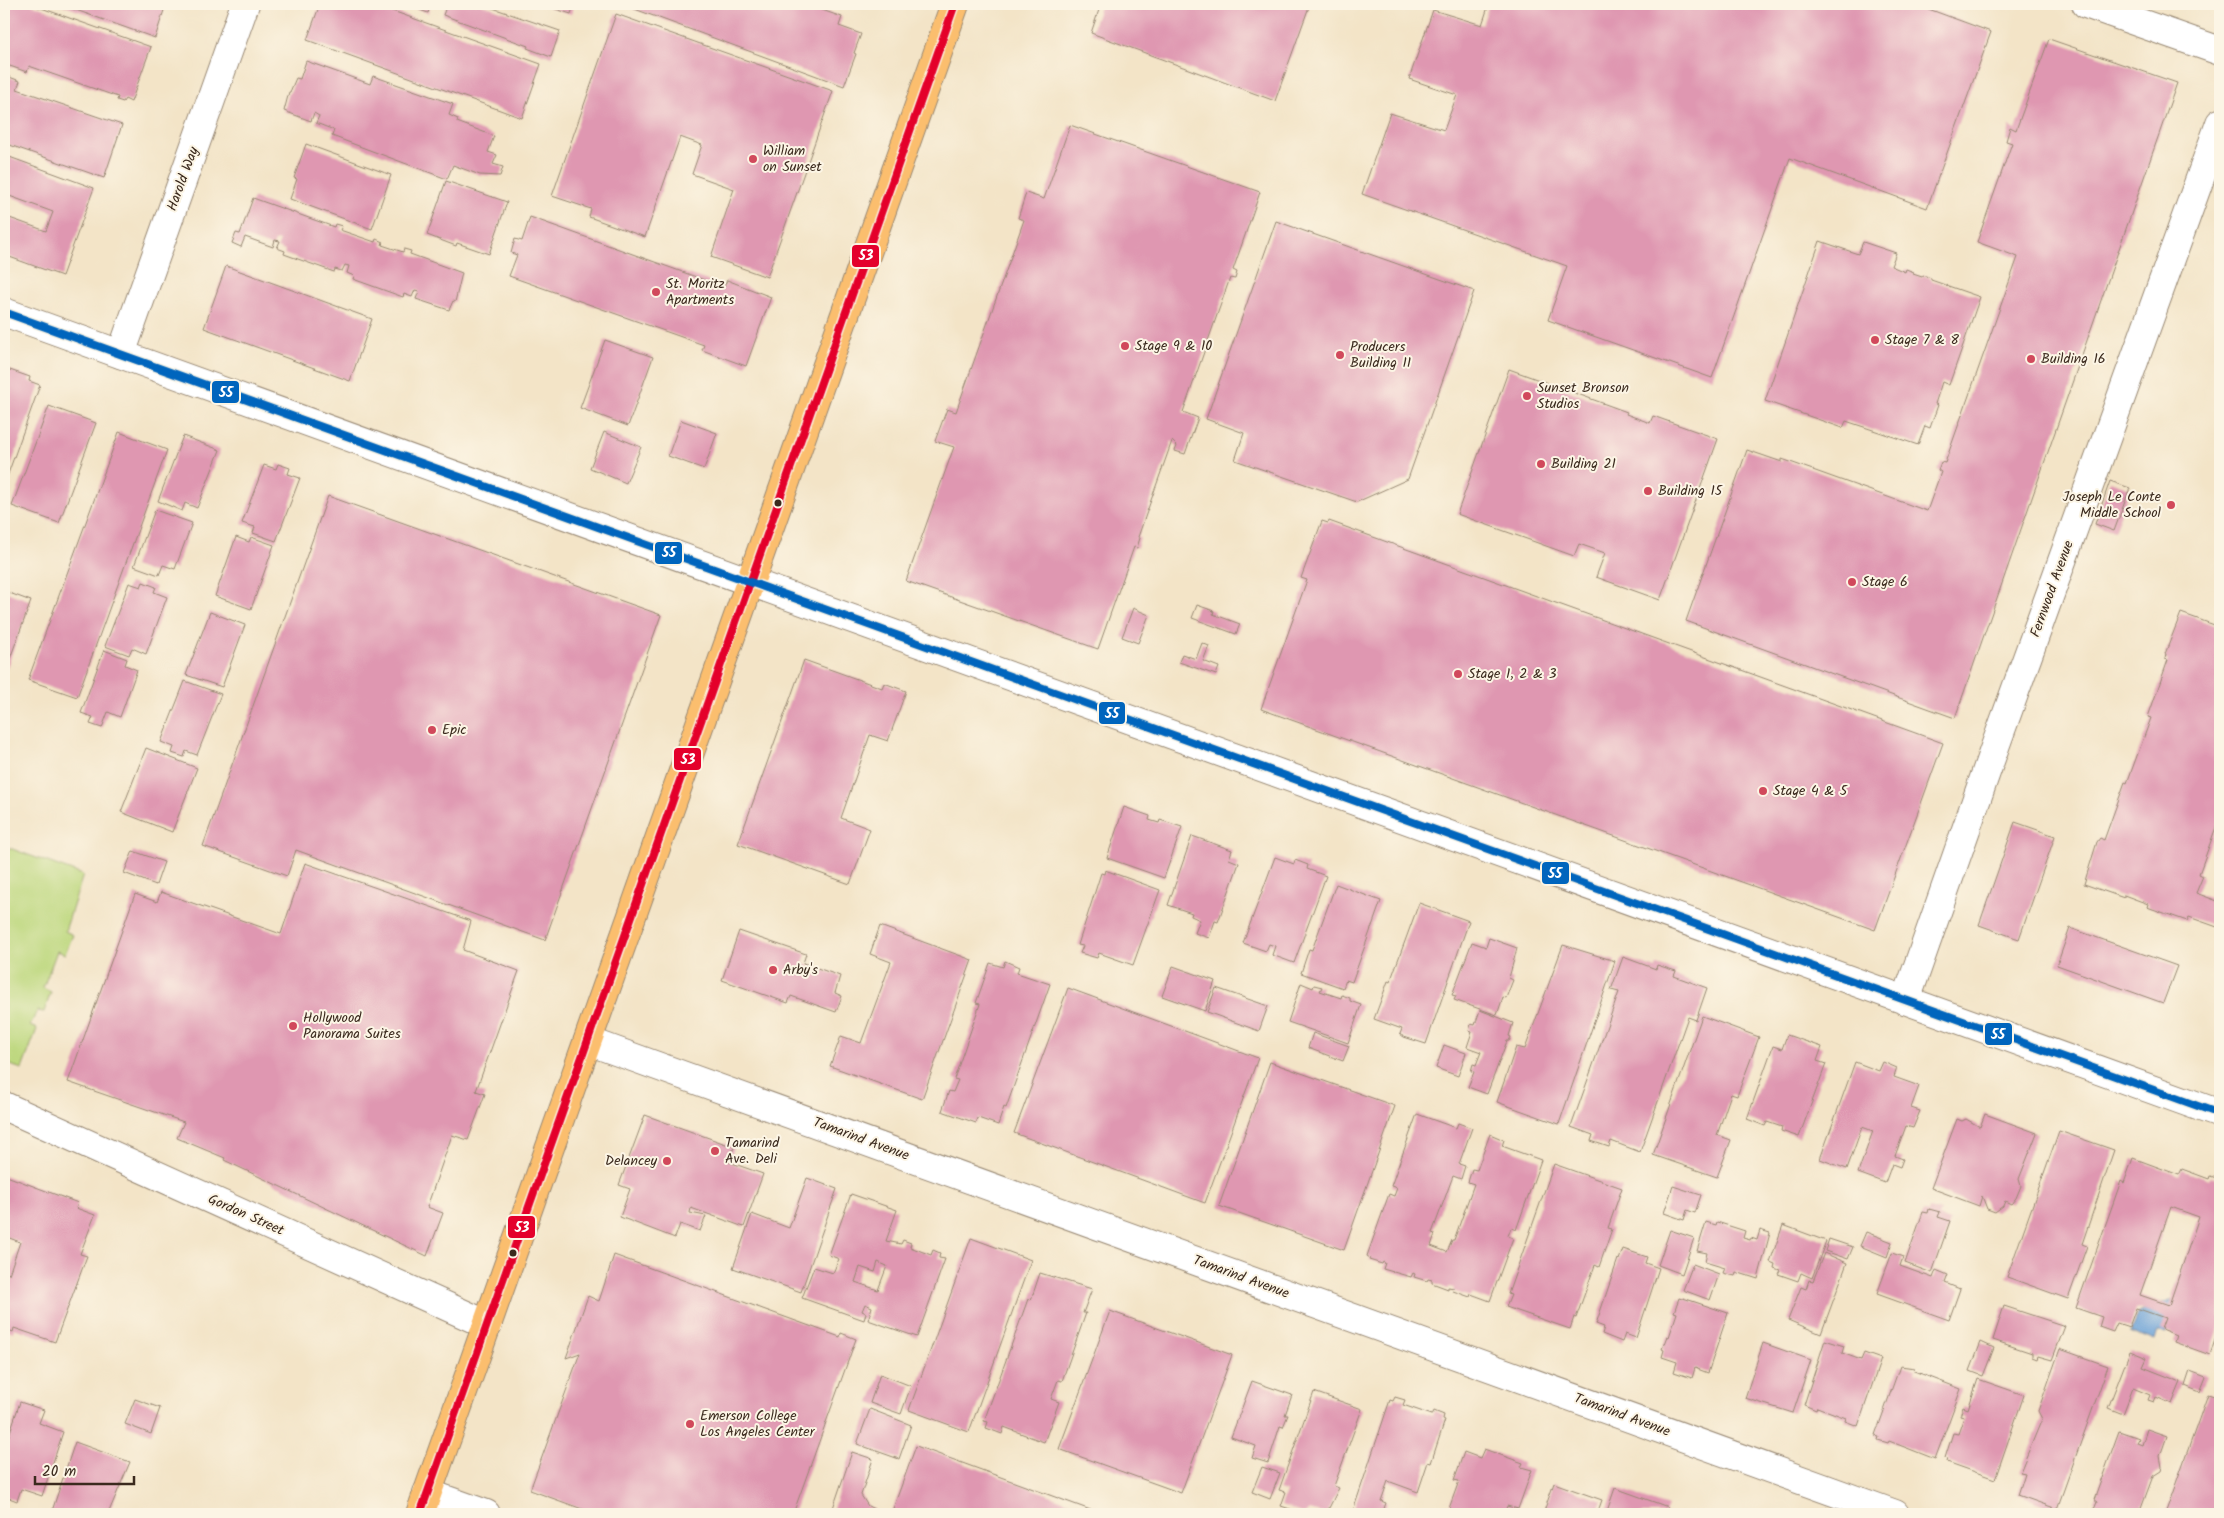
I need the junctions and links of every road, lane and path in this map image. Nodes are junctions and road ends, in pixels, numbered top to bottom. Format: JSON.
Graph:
{"nodes":[{"id":1,"x":245,"y":4,"type":"edge"},
{"id":2,"x":955,"y":4,"type":"edge"},
{"id":3,"x":2086,"y":4,"type":"edge"},
{"id":4,"x":2220,"y":51,"type":"edge"},
{"id":5,"x":2220,"y":123,"type":"edge"},
{"id":6,"x":4,"y":312,"type":"edge"},
{"id":7,"x":121,"y":354,"type":"junction"},
{"id":8,"x":750,"y":580,"type":"junction"},
{"id":9,"x":1906,"y":1000,"type":"junction"},
{"id":10,"x":588,"y":1041,"type":"junction"},
{"id":11,"x":4,"y":1106,"type":"edge"},
{"id":12,"x":2220,"y":1114,"type":"edge"},
{"id":13,"x":488,"y":1325,"type":"junction"},
{"id":14,"x":423,"y":1504,"type":"edge"},
{"id":15,"x":486,"y":1514,"type":"edge"},
{"id":16,"x":1895,"y":1514,"type":"edge"}],
"edges":[{"from":1,"to":7,"type":"street","name":"Harold Way"},
{"from":2,"to":8,"type":"main road"},
{"from":3,"to":4,"type":"street"},
{"from":5,"to":9,"type":"street","name":"Fernwood Avenue"},
{"from":6,"to":7,"type":"street"},
{"from":7,"to":8,"type":"street"},
{"from":8,"to":9,"type":"street"},
{"from":8,"to":10,"type":"main road"},
{"from":9,"to":12,"type":"street"},
{"from":10,"to":13,"type":"main road"},
{"from":10,"to":16,"type":"street","name":"Tamarind Avenue"},
{"from":11,"to":13,"type":"street","name":"Gordon Street"},
{"from":13,"to":14,"type":"main road"},
{"from":14,"to":15,"type":"street"}]}
